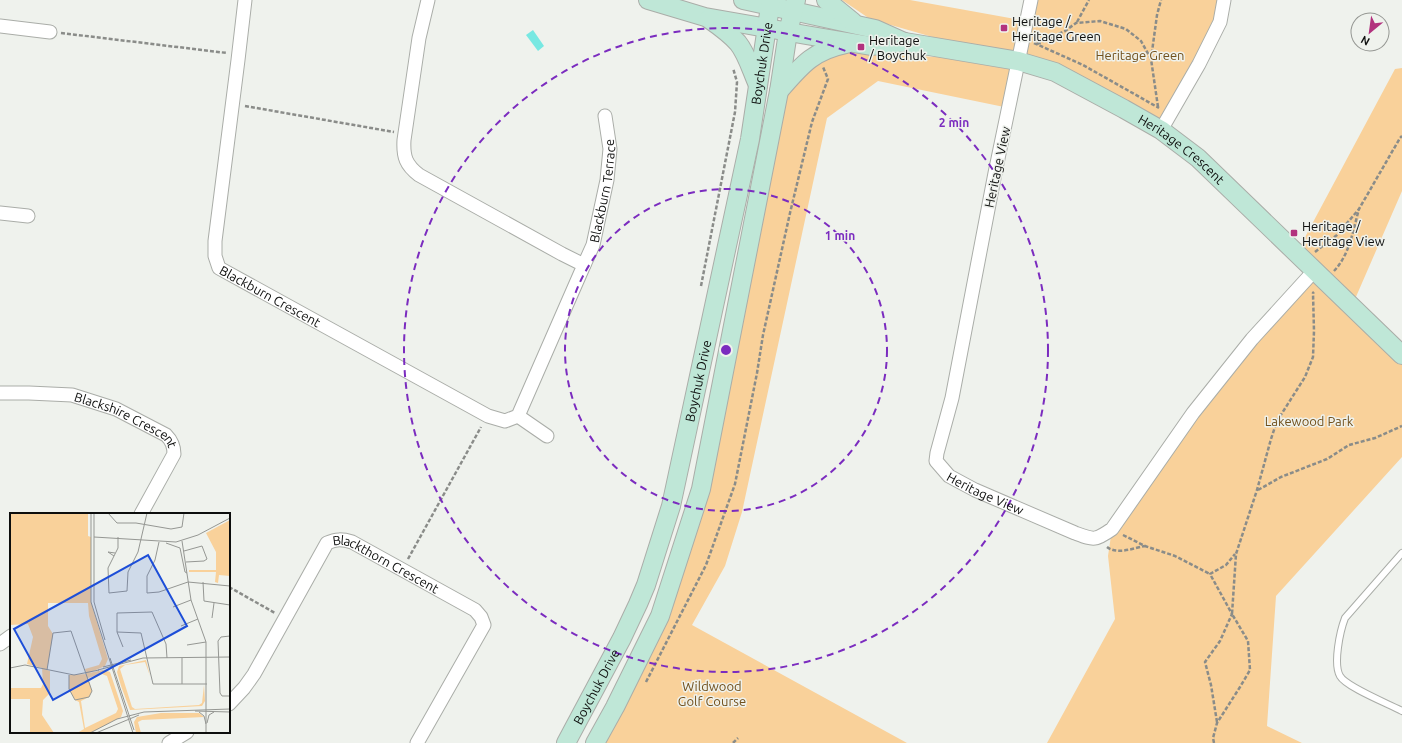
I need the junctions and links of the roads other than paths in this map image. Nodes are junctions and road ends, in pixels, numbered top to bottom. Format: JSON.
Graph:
{"nodes":[{"id":1,"x":245,"y":0,"type":"edge"},
{"id":2,"x":428,"y":0,"type":"edge"},
{"id":3,"x":648,"y":0,"type":"edge"},
{"id":4,"x":743,"y":0,"type":"edge"},
{"id":5,"x":826,"y":0,"type":"edge"},
{"id":6,"x":1031,"y":0,"type":"edge"},
{"id":7,"x":1224,"y":0,"type":"edge"},
{"id":8,"x":770,"y":3,"type":"edge"},
{"id":9,"x":795,"y":6,"type":"edge"},
{"id":10,"x":705,"y":17,"type":"junction"},
{"id":11,"x":855,"y":23,"type":"junction"},
{"id":12,"x":0,"y":26,"type":"edge"},
{"id":13,"x":766,"y":28,"type":"junction"},
{"id":14,"x":50,"y":32,"type":"dead end"},
{"id":15,"x":788,"y":32,"type":"junction"},
{"id":16,"x":905,"y":42,"type":"junction"},
{"id":17,"x":853,"y":43,"type":"junction"},
{"id":18,"x":1018,"y":61,"type":"junction"},
{"id":19,"x":758,"y":85,"type":"junction"},
{"id":20,"x":779,"y":92,"type":"junction"},
{"id":21,"x":605,"y":116,"type":"dead end"},
{"id":22,"x":1161,"y":130,"type":"junction"},
{"id":23,"x":0,"y":213,"type":"edge"},
{"id":24,"x":28,"y":216,"type":"dead end"},
{"id":25,"x":584,"y":265,"type":"junction"},
{"id":26,"x":1314,"y":271,"type":"junction"},
{"id":27,"x":1402,"y":355,"type":"edge"},
{"id":28,"x":0,"y":393,"type":"edge"},
{"id":29,"x":518,"y":416,"type":"junction"},
{"id":30,"x":547,"y":436,"type":"dead end"},
{"id":31,"x":143,"y":513,"type":"edge"},
{"id":32,"x":1402,"y":554,"type":"edge"},
{"id":33,"x":10,"y":637,"type":"edge"},
{"id":34,"x":0,"y":644,"type":"edge"},
{"id":35,"x":230,"y":703,"type":"edge"},
{"id":36,"x":1402,"y":711,"type":"edge"},
{"id":37,"x":185,"y":733,"type":"edge"},
{"id":38,"x":169,"y":743,"type":"edge"},
{"id":39,"x":417,"y":743,"type":"edge"},
{"id":40,"x":566,"y":743,"type":"edge"},
{"id":41,"x":595,"y":743,"type":"edge"}],
"edges":[{"from":1,"to":29,"type":"street","name":"Blackburn Crescent"},
{"from":2,"to":25,"type":"street"},
{"from":3,"to":10,"type":"main road"},
{"from":4,"to":8,"type":"main road","name":"Heritage Crescent"},
{"from":5,"to":11,"type":"main road"},
{"from":6,"to":18,"type":"street"},
{"from":7,"to":22,"type":"street"},
{"from":8,"to":9,"type":"main road","name":"Heritage Crescent"},
{"from":8,"to":13,"type":"main road","name":"Boychuk Drive"},
{"from":9,"to":11,"type":"main road","name":"Heritage Crescent"},
{"from":9,"to":15,"type":"main road","name":"Boychuk Drive"},
{"from":10,"to":13,"type":"main road","name":"Heritage Crescent"},
{"from":10,"to":19,"type":"main road"},
{"from":11,"to":16,"type":"main road","name":"Heritage Crescent"},
{"from":12,"to":14,"type":"street"},
{"from":13,"to":15,"type":"main road","name":"Heritage Crescent"},
{"from":13,"to":19,"type":"main road","name":"Boychuk Drive"},
{"from":15,"to":17,"type":"main road","name":"Heritage Crescent"},
{"from":15,"to":20,"type":"main road","name":"Boychuk Drive"},
{"from":16,"to":17,"type":"main road","name":"Heritage Crescent"},
{"from":16,"to":18,"type":"main road","name":"Heritage Crescent"},
{"from":17,"to":20,"type":"main road"},
{"from":18,"to":22,"type":"main road","name":"Heritage Crescent"},
{"from":18,"to":26,"type":"street","name":"Heritage View"},
{"from":19,"to":40,"type":"main road","name":"Boychuk Drive"},
{"from":20,"to":41,"type":"main road","name":"Boychuk Drive"},
{"from":21,"to":25,"type":"street","name":"Blackburn Terrace"},
{"from":22,"to":26,"type":"main road","name":"Heritage Crescent"},
{"from":23,"to":24,"type":"street"},
{"from":25,"to":29,"type":"street"},
{"from":26,"to":27,"type":"main road","name":"Heritage Crescent"},
{"from":28,"to":31,"type":"street","name":"Blackshire Crescent"},
{"from":29,"to":30,"type":"street"},
{"from":32,"to":36,"type":"lane"},
{"from":33,"to":34,"type":"street"},
{"from":35,"to":39,"type":"street","name":"Blackthorn Crescent"},
{"from":37,"to":38,"type":"street"}]}
